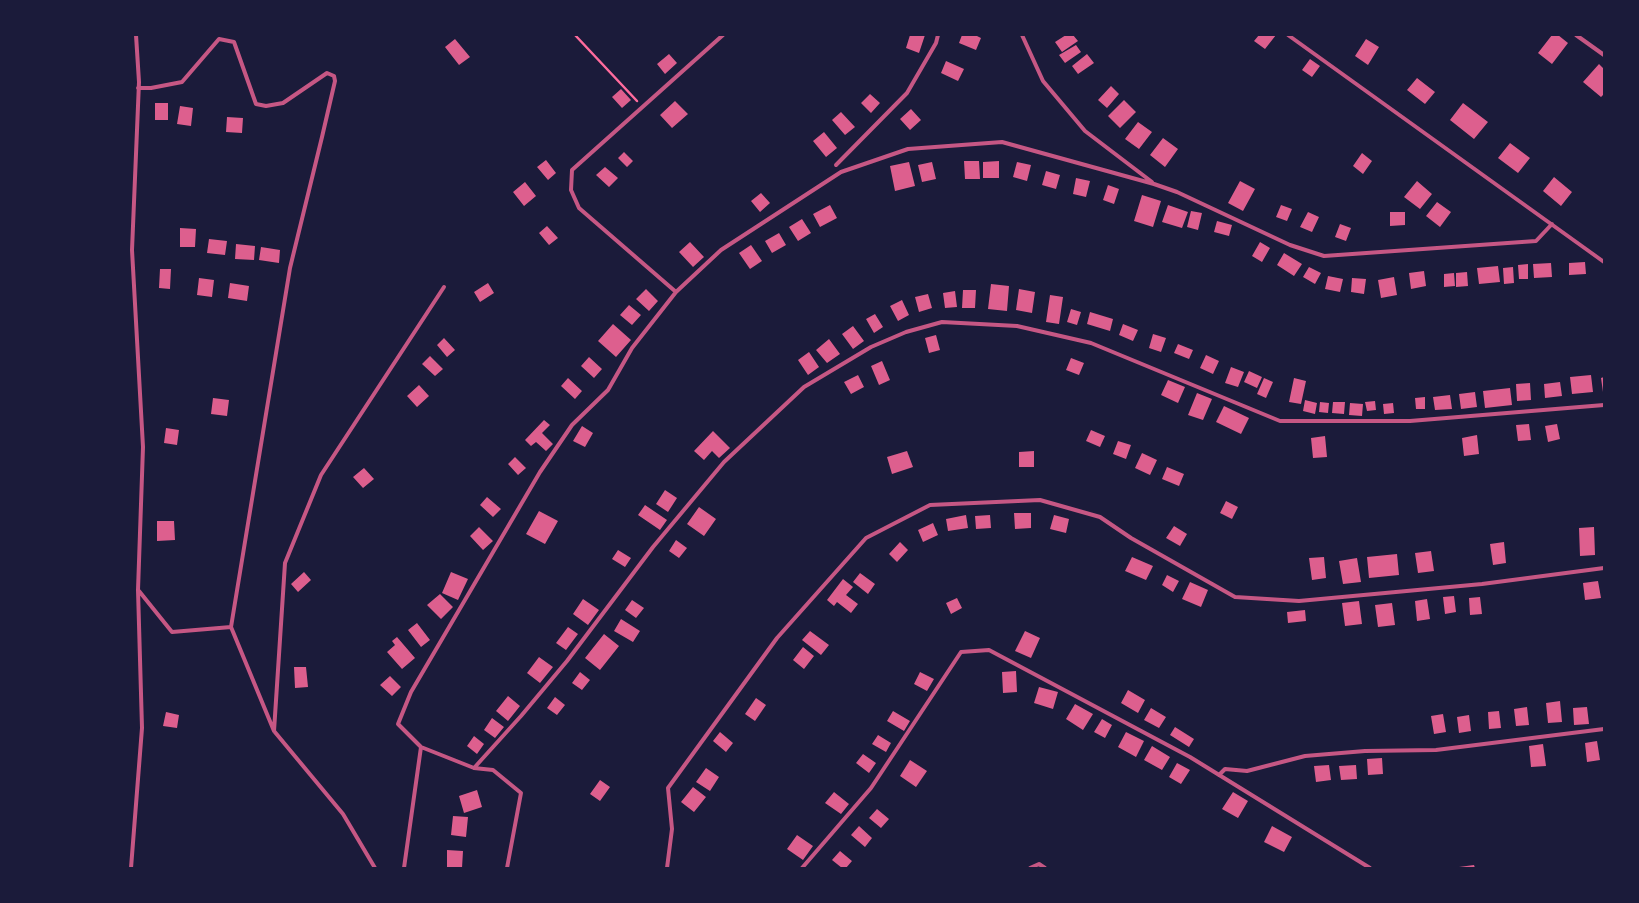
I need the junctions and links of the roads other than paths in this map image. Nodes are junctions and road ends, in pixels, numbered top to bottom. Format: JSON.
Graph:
{"nodes":[{"id":1,"x":136,"y":35,"type":"edge"},
{"id":2,"x":723,"y":35,"type":"edge"},
{"id":3,"x":938,"y":35,"type":"edge"},
{"id":4,"x":1022,"y":35,"type":"edge"},
{"id":5,"x":1288,"y":35,"type":"edge"},
{"id":6,"x":1576,"y":35,"type":"edge"},
{"id":7,"x":1604,"y":55,"type":"edge"},
{"id":8,"x":138,"y":88,"type":"junction"},
{"id":9,"x":836,"y":165,"type":"dead end"},
{"id":10,"x":1154,"y":184,"type":"junction"},
{"id":11,"x":1552,"y":224,"type":"junction"},
{"id":12,"x":1604,"y":262,"type":"edge"},
{"id":13,"x":444,"y":287,"type":"dead end"},
{"id":14,"x":676,"y":292,"type":"junction"},
{"id":15,"x":1604,"y":404,"type":"edge"},
{"id":16,"x":1604,"y":568,"type":"edge"},
{"id":17,"x":138,"y":590,"type":"junction"},
{"id":18,"x":230,"y":628,"type":"junction"},
{"id":19,"x":1604,"y":729,"type":"edge"},
{"id":20,"x":274,"y":731,"type":"junction"},
{"id":21,"x":421,"y":746,"type":"junction"},
{"id":22,"x":474,"y":768,"type":"junction"},
{"id":23,"x":1219,"y":775,"type":"junction"},
{"id":24,"x":131,"y":868,"type":"edge"},
{"id":25,"x":375,"y":868,"type":"edge"},
{"id":26,"x":404,"y":868,"type":"edge"},
{"id":27,"x":508,"y":868,"type":"edge"},
{"id":28,"x":667,"y":868,"type":"edge"},
{"id":29,"x":802,"y":868,"type":"edge"},
{"id":30,"x":1030,"y":868,"type":"edge"},
{"id":31,"x":1045,"y":868,"type":"edge"},
{"id":32,"x":1370,"y":868,"type":"edge"}],
"edges":[{"from":1,"to":8,"type":"street"},
{"from":2,"to":14,"type":"street"},
{"from":3,"to":9,"type":"street"},
{"from":4,"to":10,"type":"street"},
{"from":5,"to":11,"type":"street"},
{"from":6,"to":7,"type":"street"},
{"from":8,"to":17,"type":"street"},
{"from":8,"to":18,"type":"street"},
{"from":10,"to":11,"type":"street"},
{"from":10,"to":14,"type":"street"},
{"from":11,"to":12,"type":"street"},
{"from":13,"to":20,"type":"street"},
{"from":14,"to":21,"type":"street"},
{"from":15,"to":22,"type":"street"},
{"from":16,"to":28,"type":"street"},
{"from":17,"to":18,"type":"street"},
{"from":17,"to":24,"type":"street"},
{"from":18,"to":20,"type":"street"},
{"from":19,"to":23,"type":"street"},
{"from":20,"to":25,"type":"street"},
{"from":21,"to":22,"type":"street"},
{"from":21,"to":26,"type":"street"},
{"from":22,"to":27,"type":"street"},
{"from":23,"to":29,"type":"street"},
{"from":23,"to":32,"type":"street"},
{"from":30,"to":31,"type":"street"}]}
